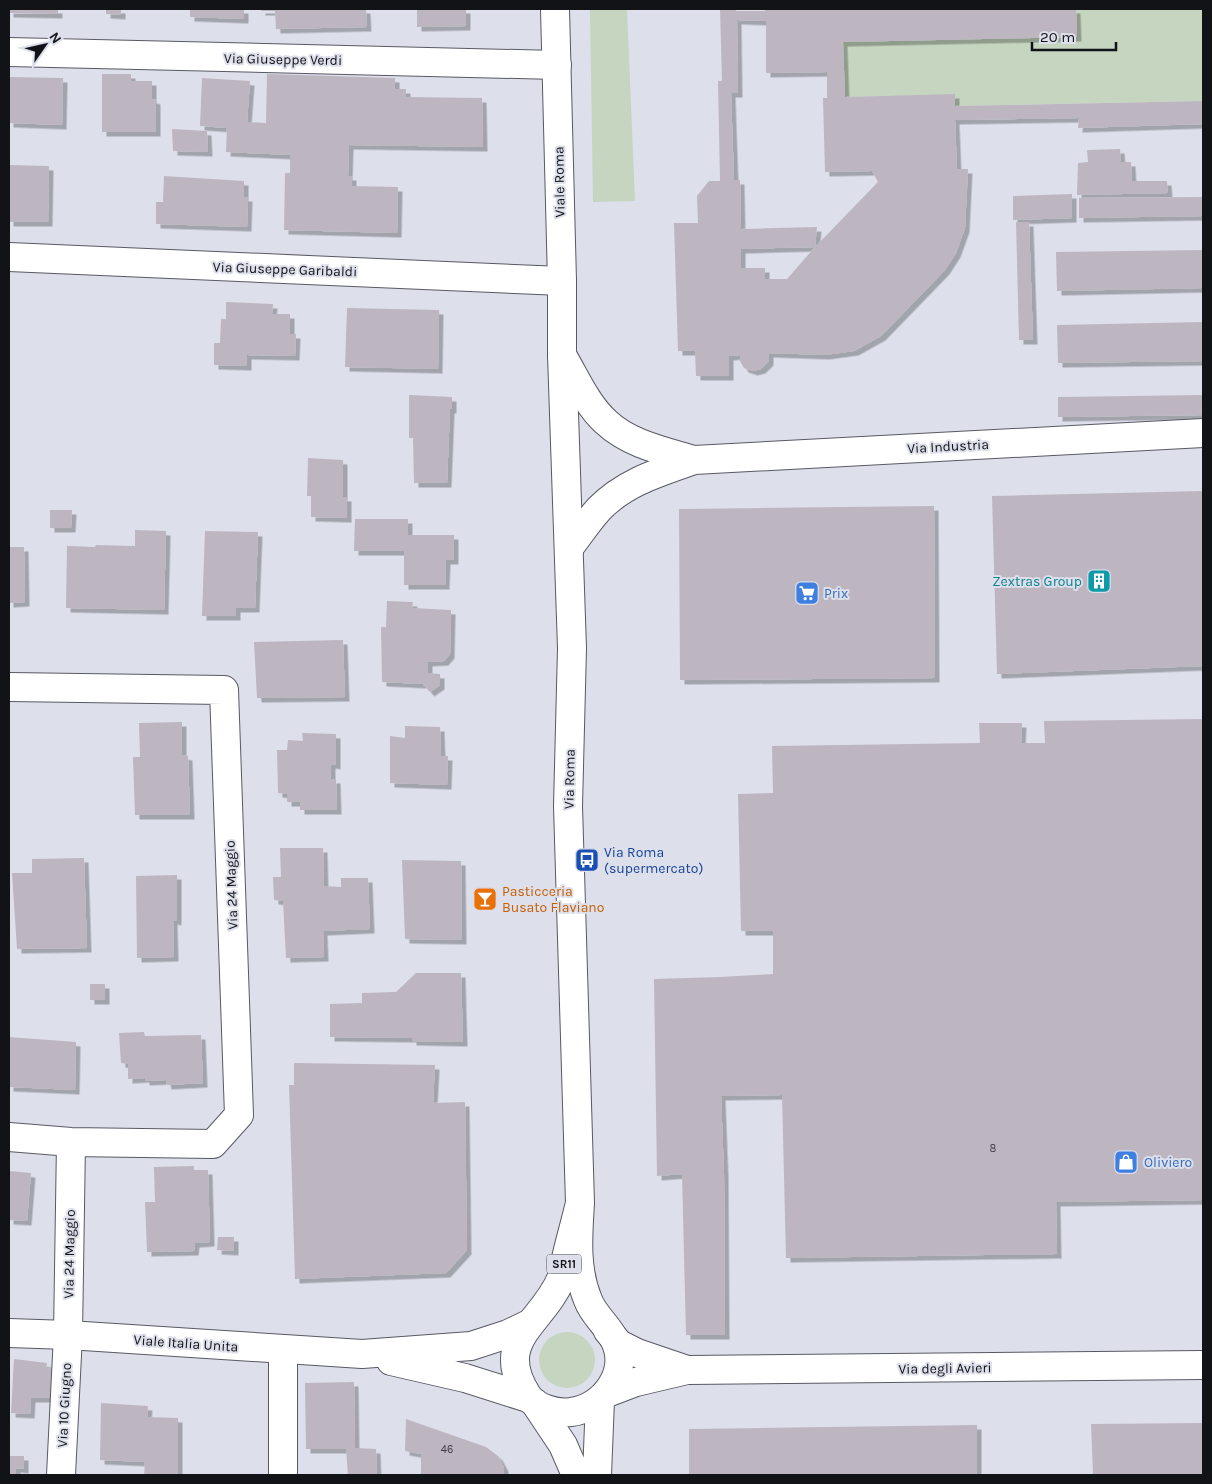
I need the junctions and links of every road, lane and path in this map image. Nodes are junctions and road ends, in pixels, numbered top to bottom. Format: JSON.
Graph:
{"nodes":[{"id":1,"x":555,"y":9,"type":"edge"},
{"id":2,"x":9,"y":52,"type":"edge"},
{"id":3,"x":557,"y":65,"type":"junction"},
{"id":4,"x":9,"y":257,"type":"edge"},
{"id":5,"x":562,"y":281,"type":"junction"},
{"id":6,"x":562,"y":355,"type":"junction"},
{"id":7,"x":1203,"y":432,"type":"edge"},
{"id":8,"x":694,"y":460,"type":"junction"},
{"id":9,"x":569,"y":548,"type":"junction"},
{"id":10,"x":9,"y":687,"type":"edge"},
{"id":11,"x":9,"y":1137,"type":"edge"},
{"id":12,"x":71,"y":1142,"type":"junction"},
{"id":13,"x":580,"y":1203,"type":"junction"},
{"id":14,"x":532,"y":1322,"type":"junction"},
{"id":15,"x":606,"y":1327,"type":"junction"},
{"id":16,"x":9,"y":1333,"type":"edge"},
{"id":17,"x":68,"y":1335,"type":"junction"},
{"id":18,"x":283,"y":1349,"type":"junction"},
{"id":19,"x":362,"y":1354,"type":"junction"},
{"id":20,"x":1203,"y":1365,"type":"edge"},
{"id":21,"x":687,"y":1370,"type":"junction"},
{"id":22,"x":603,"y":1397,"type":"junction"},
{"id":23,"x":532,"y":1400,"type":"junction"},
{"id":24,"x":61,"y":1475,"type":"edge"},
{"id":25,"x":283,"y":1475,"type":"edge"},
{"id":26,"x":576,"y":1475,"type":"edge"},
{"id":27,"x":597,"y":1475,"type":"edge"}],
"edges":[{"from":1,"to":3,"type":"street","name":"Viale Roma"},
{"from":2,"to":3,"type":"street","name":"Via Giuseppe Verdi"},
{"from":3,"to":5,"type":"street","name":"Viale Roma"},
{"from":4,"to":5,"type":"street","name":"Via Giuseppe Garibaldi"},
{"from":5,"to":6,"type":"street","name":"Viale Roma"},
{"from":6,"to":8,"type":"street","name":"Via Industria"},
{"from":6,"to":9,"type":"street","name":"Via Roma"},
{"from":7,"to":8,"type":"street","name":"Via Industria"},
{"from":8,"to":9,"type":"street","name":"Via Industria"},
{"from":9,"to":13,"type":"street","name":"Via Roma"},
{"from":10,"to":12,"type":"street","name":"Via 24 Maggio"},
{"from":11,"to":12,"type":"street","name":"Via 24 Maggio"},
{"from":12,"to":17,"type":"street","name":"Via 24 Maggio"},
{"from":13,"to":14,"type":"street","name":"Via Roma","number":"SR11"},
{"from":13,"to":15,"type":"street","name":"Via Roma","number":"SR11"},
{"from":14,"to":15,"type":"street"},
{"from":14,"to":19,"type":"street","name":"Viale Italia Unita"},
{"from":14,"to":23,"type":"street","name":"Via Roma","number":"SR11"},
{"from":15,"to":21,"type":"street","name":"Via degli Avieri"},
{"from":15,"to":22,"type":"street","name":"Via Roma","number":"SR11"},
{"from":16,"to":17,"type":"street","name":"Viale Italia Unita"},
{"from":17,"to":18,"type":"street","name":"Viale Italia Unita"},
{"from":17,"to":24,"type":"street","name":"Via 10 Giugno"},
{"from":18,"to":19,"type":"street","name":"Viale Italia Unita"},
{"from":18,"to":25,"type":"street"},
{"from":19,"to":23,"type":"street","name":"Viale Italia Unita"},
{"from":20,"to":21,"type":"street","name":"Via degli Avieri"},
{"from":21,"to":22,"type":"street","name":"Via degli Avieri"},
{"from":22,"to":23,"type":"street"},
{"from":22,"to":27,"type":"street","name":"Via Roma","number":"SR11"},
{"from":23,"to":26,"type":"street","name":"Via Roma","number":"SR11"}]}
